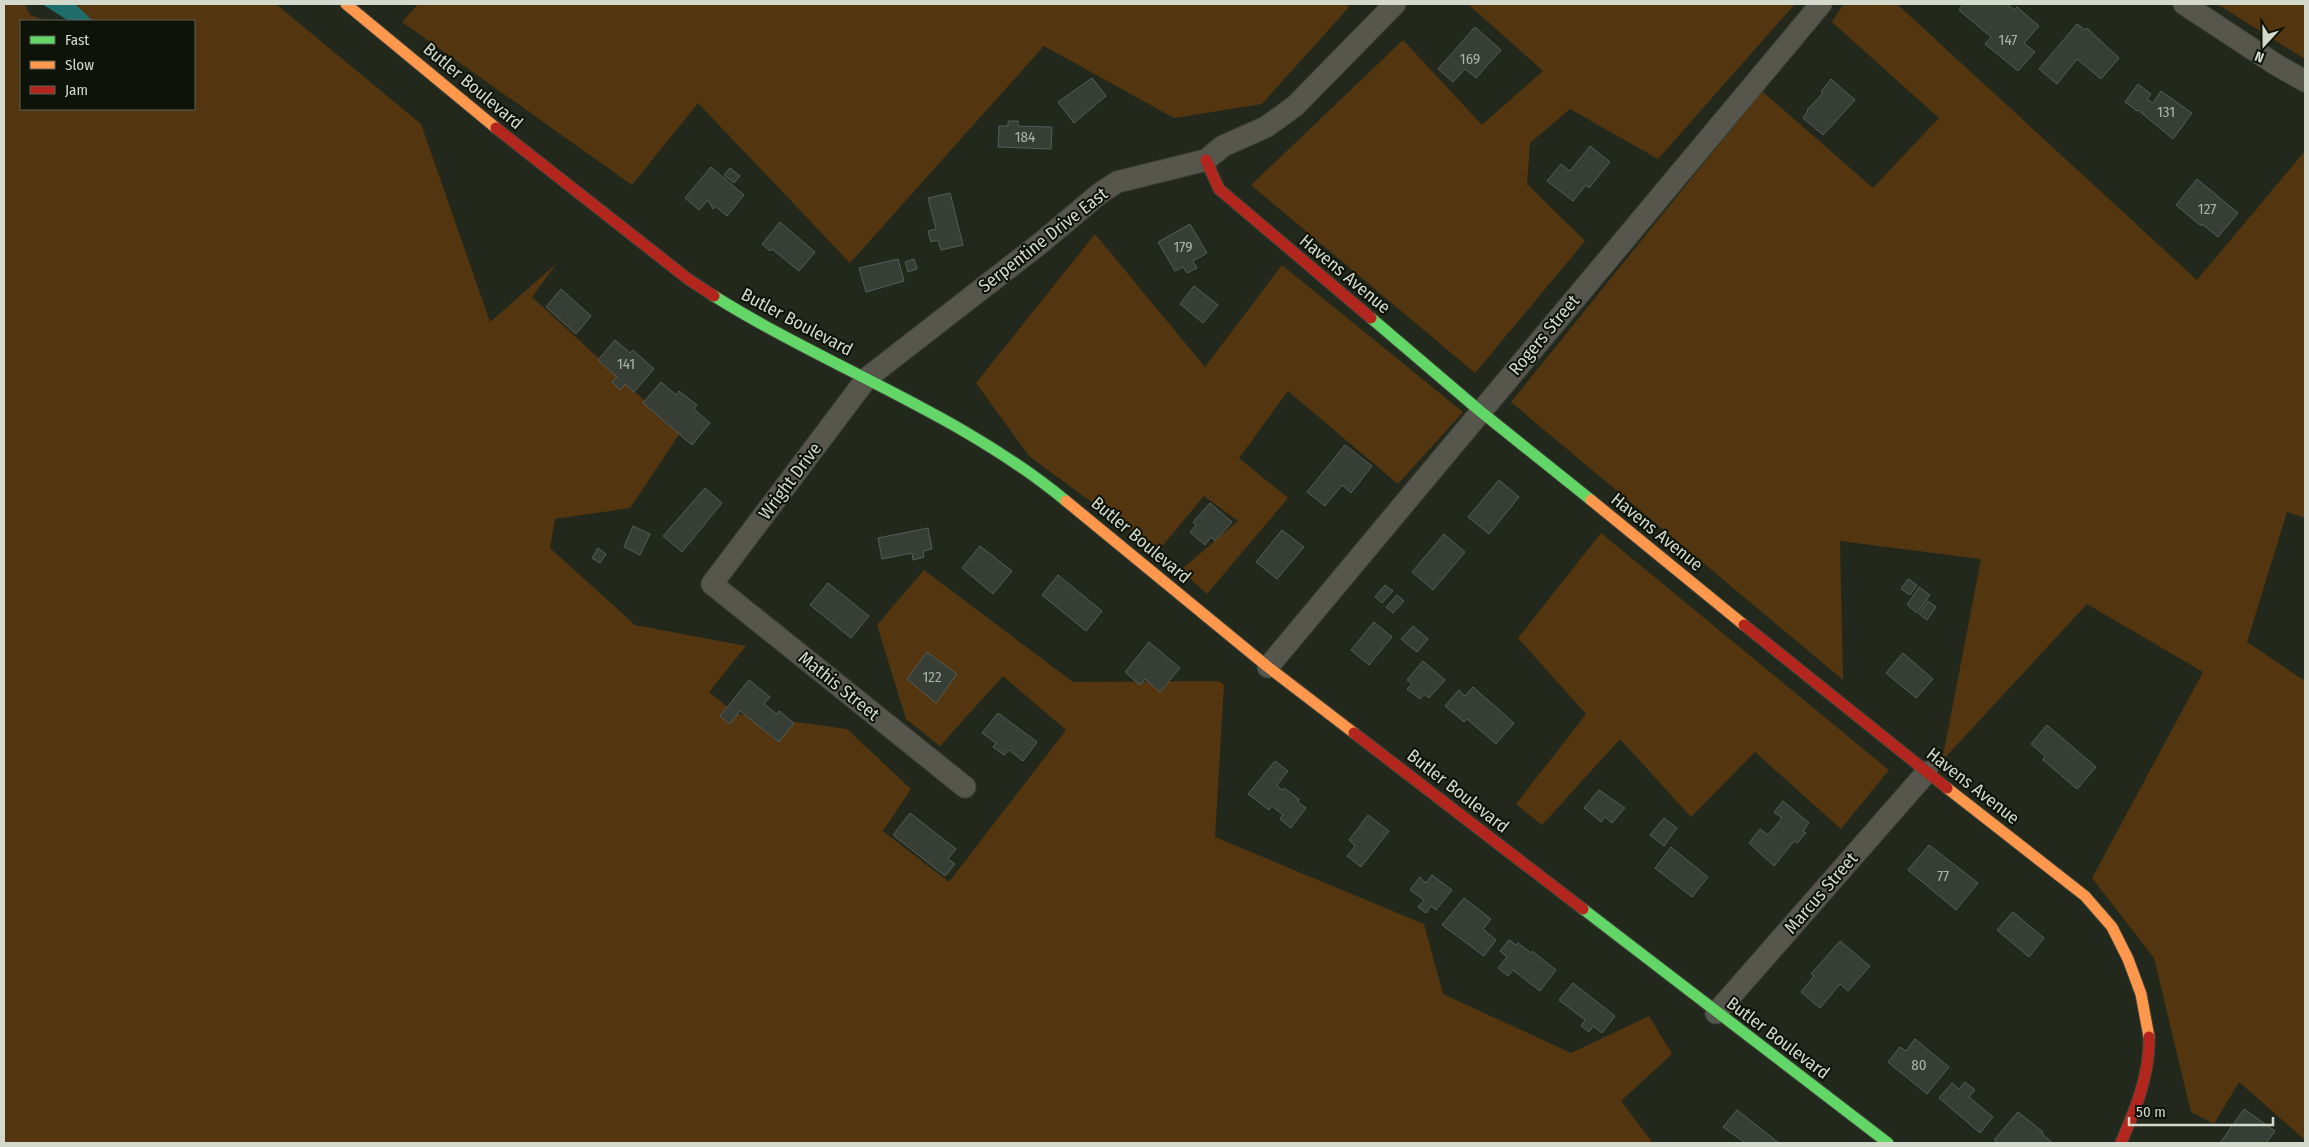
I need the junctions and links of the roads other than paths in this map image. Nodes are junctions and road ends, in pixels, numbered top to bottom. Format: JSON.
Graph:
{"nodes":[{"id":1,"x":346,"y":4,"type":"edge"},
{"id":2,"x":1395,"y":4,"type":"edge"},
{"id":3,"x":1821,"y":4,"type":"edge"},
{"id":4,"x":2184,"y":4,"type":"edge"},
{"id":5,"x":2305,"y":81,"type":"edge"},
{"id":6,"x":1206,"y":160,"type":"junction"},
{"id":7,"x":867,"y":378,"type":"junction"},
{"id":8,"x":1480,"y":411,"type":"junction"},
{"id":9,"x":712,"y":584,"type":"joint"},
{"id":10,"x":1268,"y":667,"type":"junction"},
{"id":11,"x":1927,"y":772,"type":"junction"},
{"id":12,"x":965,"y":787,"type":"dead end"},
{"id":13,"x":1716,"y":1014,"type":"junction"},
{"id":14,"x":1888,"y":1143,"type":"edge"},
{"id":15,"x":2121,"y":1143,"type":"edge"}],
"edges":[{"from":1,"to":7,"type":"street","name":"Butler Boulevard"},
{"from":2,"to":6,"type":"street","name":"Serpentine Drive East"},
{"from":3,"to":8,"type":"street","name":"Rogers Street"},
{"from":4,"to":5,"type":"street"},
{"from":6,"to":7,"type":"street","name":"Serpentine Drive East"},
{"from":6,"to":8,"type":"street","name":"Havens Avenue"},
{"from":7,"to":9,"type":"street","name":"Wright Drive"},
{"from":7,"to":10,"type":"street","name":"Butler Boulevard"},
{"from":8,"to":10,"type":"street","name":"Rogers Street"},
{"from":8,"to":11,"type":"street","name":"Havens Avenue"},
{"from":9,"to":12,"type":"street","name":"Mathis Street"},
{"from":10,"to":13,"type":"street","name":"Butler Boulevard"},
{"from":11,"to":13,"type":"street","name":"Marcus Street"},
{"from":11,"to":15,"type":"street","name":"Havens Avenue"},
{"from":13,"to":14,"type":"street","name":"Butler Boulevard"}]}
